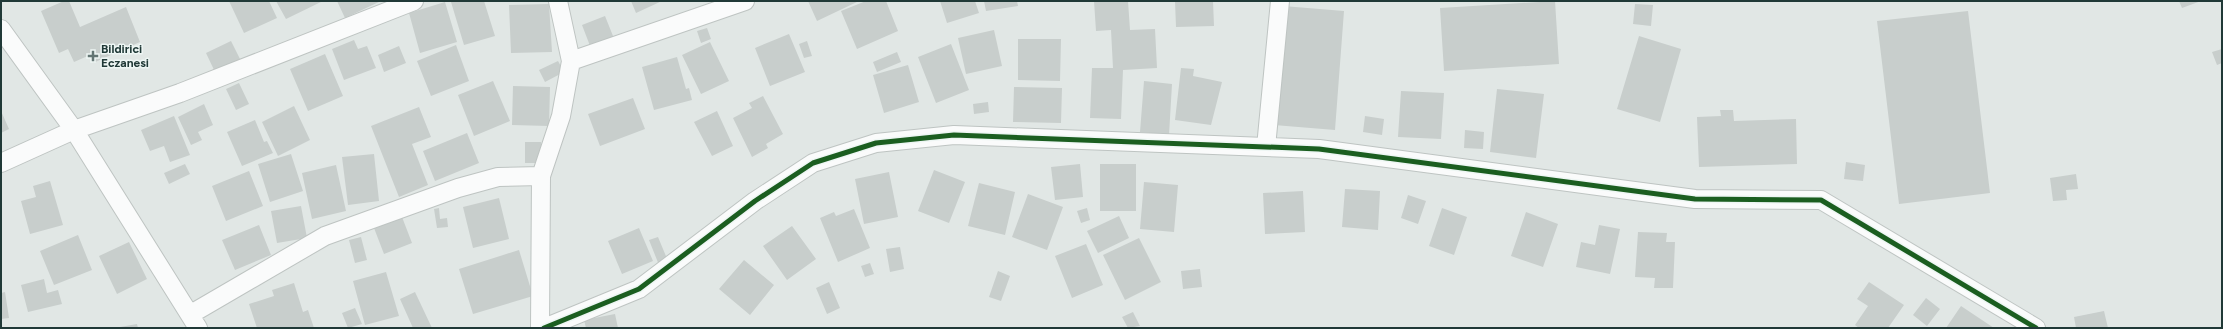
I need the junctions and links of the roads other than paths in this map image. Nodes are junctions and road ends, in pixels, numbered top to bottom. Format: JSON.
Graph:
{"nodes":[{"id":1,"x":414,"y":1,"type":"edge"},
{"id":2,"x":558,"y":1,"type":"edge"},
{"id":3,"x":745,"y":1,"type":"edge"},
{"id":4,"x":1280,"y":1,"type":"edge"},
{"id":5,"x":1,"y":29,"type":"edge"},
{"id":6,"x":571,"y":61,"type":"junction"},
{"id":7,"x":74,"y":130,"type":"junction"},
{"id":8,"x":1266,"y":147,"type":"junction"},
{"id":9,"x":1,"y":163,"type":"edge"},
{"id":10,"x":541,"y":176,"type":"junction"},
{"id":11,"x":195,"y":321,"type":"edge"},
{"id":12,"x":540,"y":328,"type":"edge"},
{"id":13,"x":544,"y":328,"type":"edge"},
{"id":14,"x":2036,"y":328,"type":"edge"}],
"edges":[{"from":1,"to":7,"type":"street"},
{"from":2,"to":6,"type":"street"},
{"from":3,"to":6,"type":"street"},
{"from":4,"to":8,"type":"street"},
{"from":5,"to":7,"type":"street"},
{"from":6,"to":10,"type":"street"},
{"from":7,"to":9,"type":"street"},
{"from":7,"to":11,"type":"street"},
{"from":8,"to":13,"type":"street"},
{"from":8,"to":14,"type":"street"},
{"from":10,"to":11,"type":"street"},
{"from":10,"to":12,"type":"street"}]}
